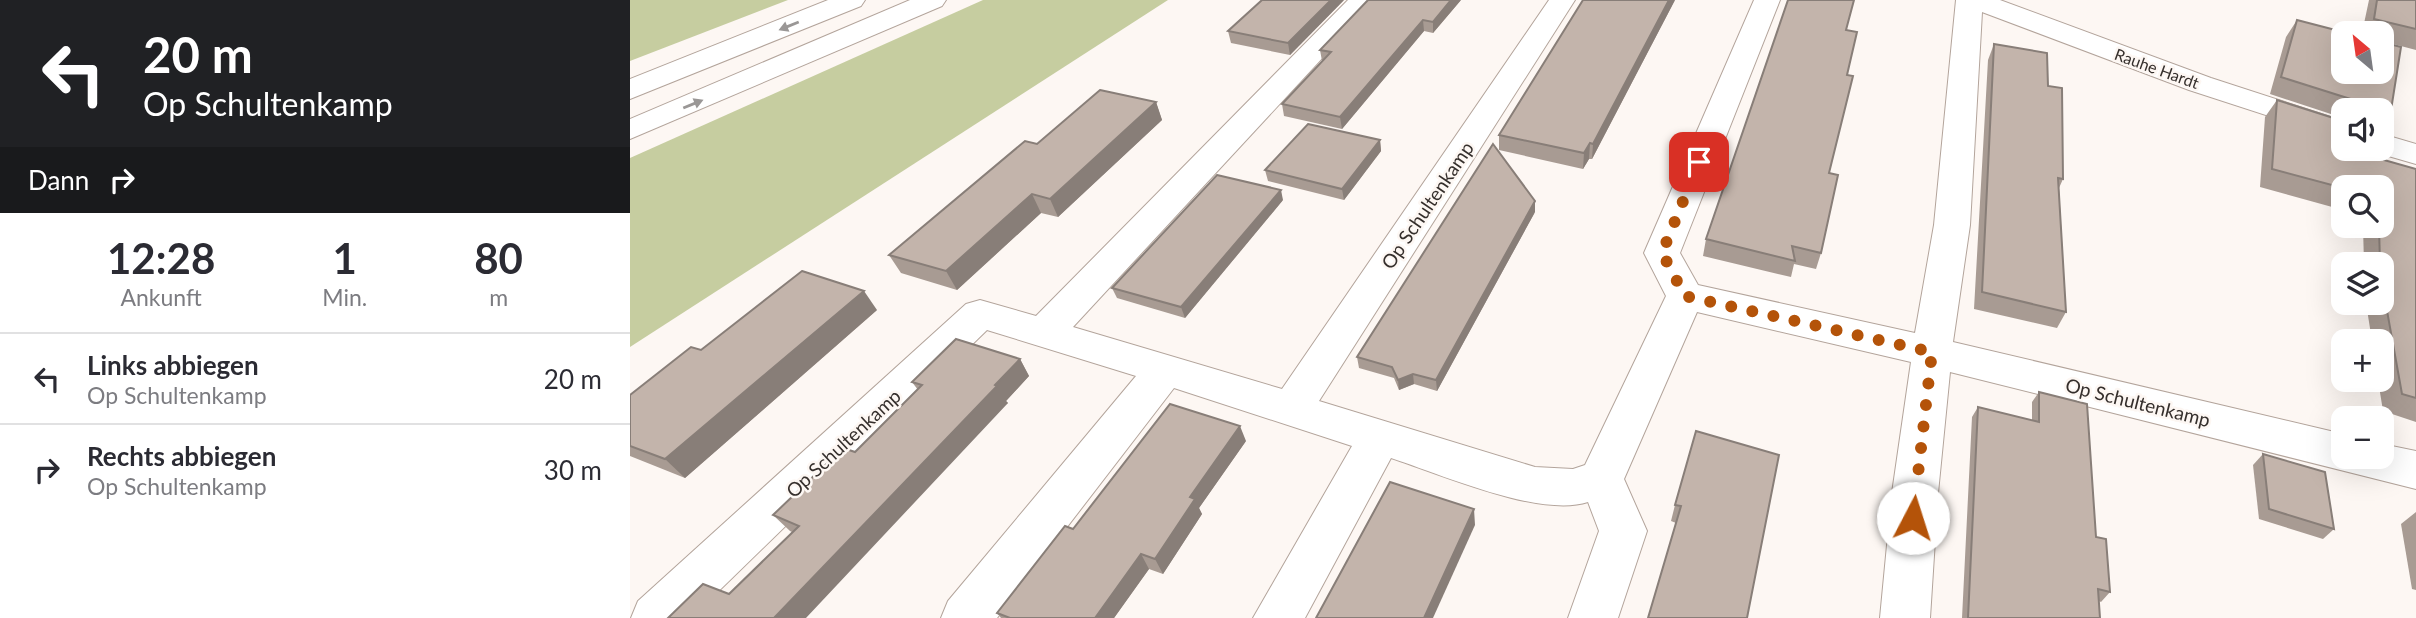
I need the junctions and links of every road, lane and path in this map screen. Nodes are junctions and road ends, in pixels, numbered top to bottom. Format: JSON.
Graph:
{"nodes":[{"id":1,"x":852,"y":0,"type":"edge"},
{"id":2,"x":933,"y":0,"type":"edge"},
{"id":3,"x":1363,"y":0,"type":"edge"},
{"id":4,"x":1562,"y":0,"type":"edge"},
{"id":5,"x":1767,"y":0,"type":"edge"},
{"id":6,"x":1971,"y":0,"type":"edge"},
{"id":7,"x":630,"y":90,"type":"edge"},
{"id":8,"x":2331,"y":127,"type":"edge"},
{"id":9,"x":630,"y":130,"type":"edge"},
{"id":10,"x":2394,"y":148,"type":"edge"},
{"id":11,"x":2416,"y":154,"type":"edge"},
{"id":12,"x":1685,"y":296,"type":"junction"},
{"id":13,"x":1044,"y":333,"type":"junction"},
{"id":14,"x":1932,"y":352,"type":"junction"},
{"id":15,"x":1165,"y":369,"type":"junction"},
{"id":16,"x":1291,"y":409,"type":"junction"},
{"id":17,"x":1379,"y":439,"type":"junction"},
{"id":18,"x":2331,"y":449,"type":"edge"},
{"id":19,"x":2394,"y":465,"type":"edge"},
{"id":20,"x":2416,"y":470,"type":"edge"},
{"id":21,"x":1601,"y":479,"type":"junction"},
{"id":22,"x":656,"y":618,"type":"edge"},
{"id":23,"x":966,"y":618,"type":"edge"},
{"id":24,"x":1278,"y":618,"type":"edge"},
{"id":25,"x":1593,"y":618,"type":"edge"},
{"id":26,"x":1905,"y":618,"type":"edge"}],
"edges":[{"from":1,"to":7,"type":"main road","one_way":true},
{"from":9,"to":2,"type":"main road","one_way":true},
{"from":3,"to":13,"type":"main road"},
{"from":4,"to":16,"type":"main road","name":"Op Schultenkamp"},
{"from":5,"to":12,"type":"main road"},
{"from":6,"to":8,"type":"main road","name":"Rauhe Hardt"},
{"from":6,"to":14,"type":"main road"},
{"from":10,"to":11,"type":"main road"},
{"from":12,"to":14,"type":"main road","name":"Op Schultenkamp"},
{"from":12,"to":21,"type":"main road"},
{"from":13,"to":15,"type":"main road","name":"Op Schultenkamp"},
{"from":13,"to":22,"type":"main road","name":"Op Schultenkamp"},
{"from":14,"to":18,"type":"main road","name":"Op Schultenkamp"},
{"from":14,"to":26,"type":"main road"},
{"from":15,"to":16,"type":"main road","name":"Op Schultenkamp"},
{"from":15,"to":23,"type":"main road"},
{"from":16,"to":17,"type":"main road","name":"Op Schultenkamp"},
{"from":17,"to":21,"type":"main road","name":"Op Schultenkamp"},
{"from":17,"to":24,"type":"main road"},
{"from":19,"to":20,"type":"main road"},
{"from":21,"to":25,"type":"main road"}]}
